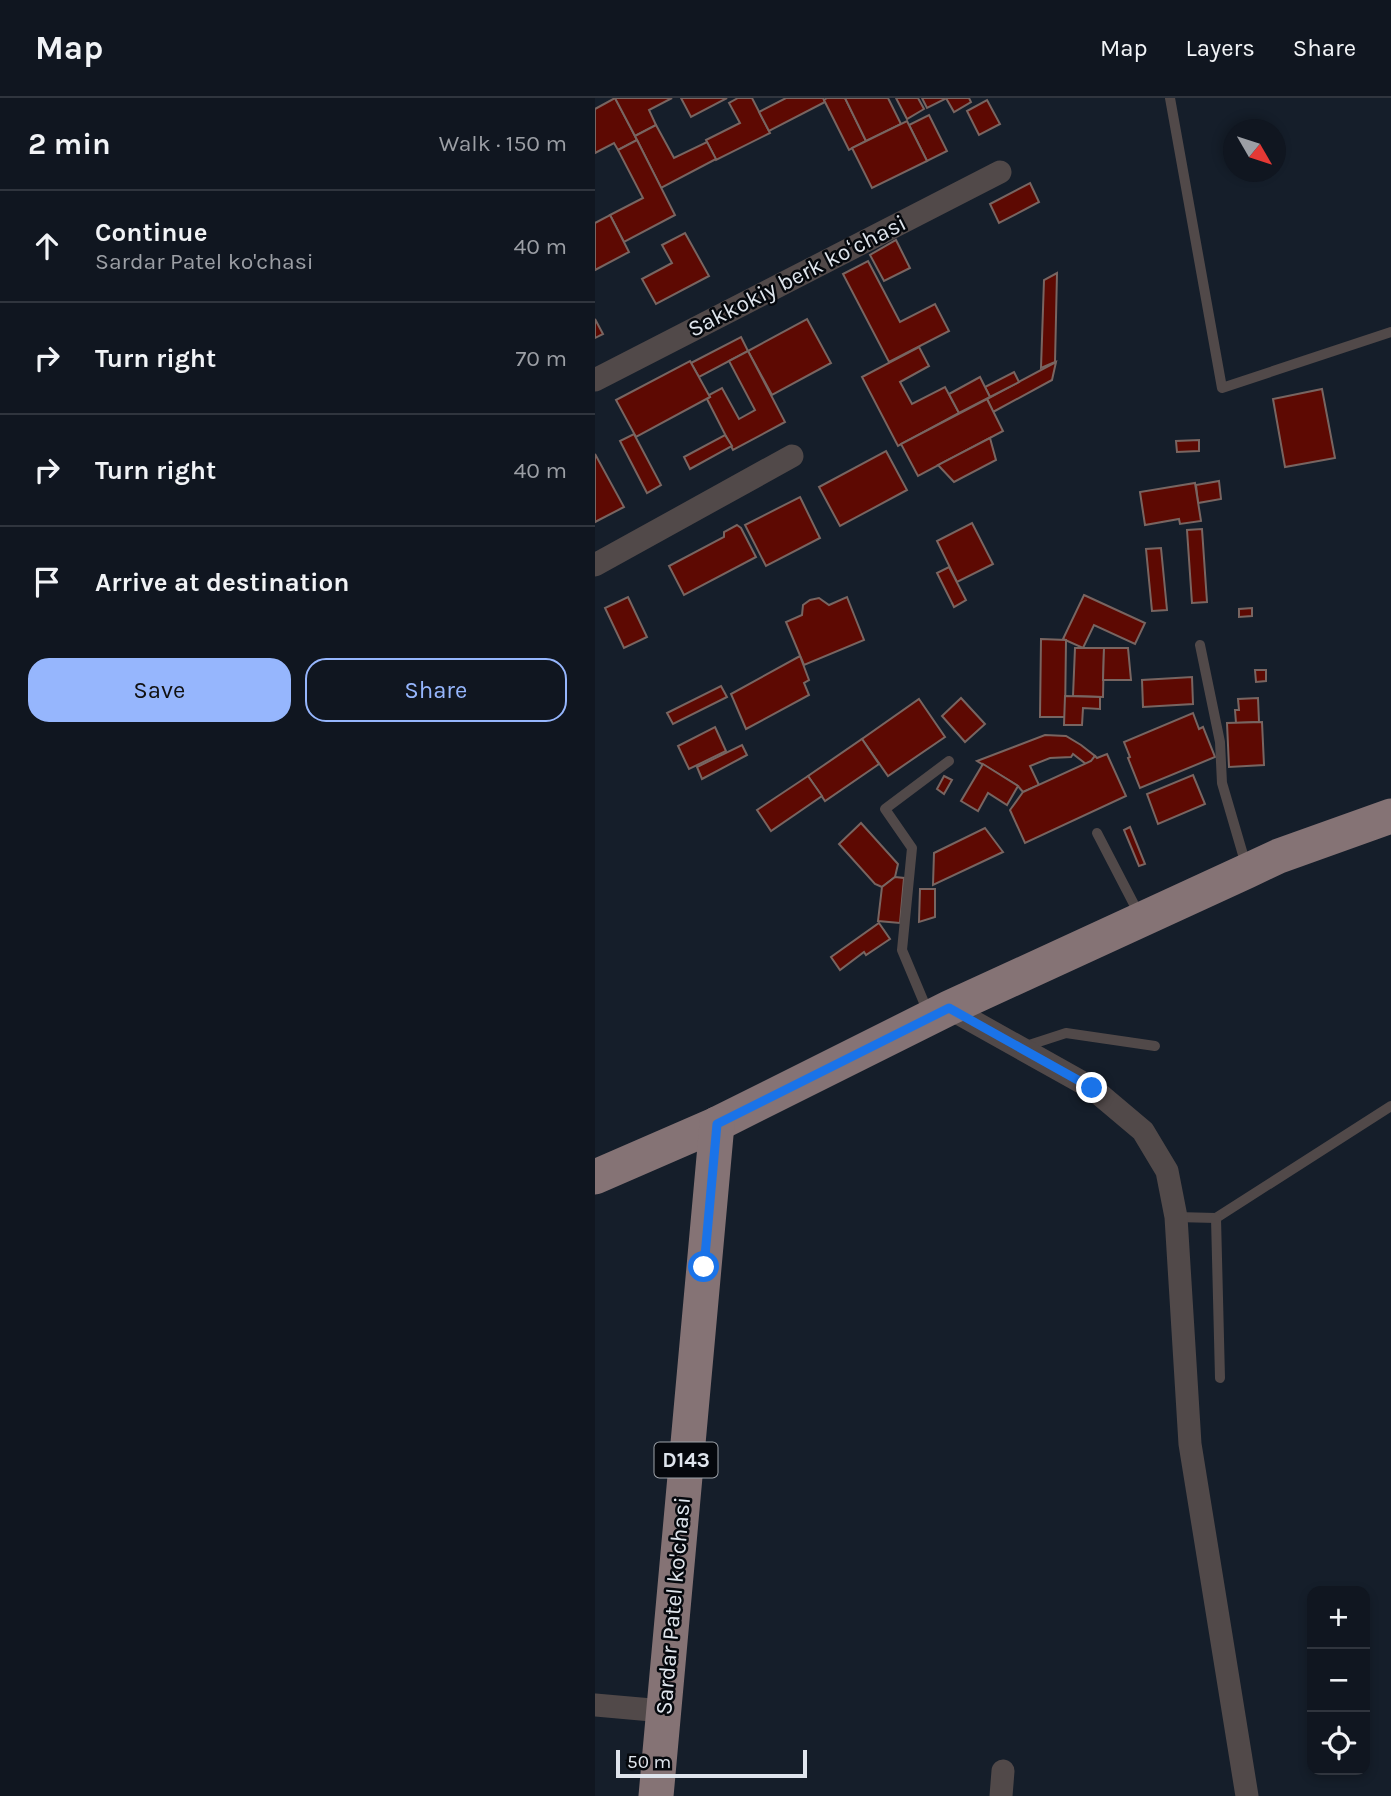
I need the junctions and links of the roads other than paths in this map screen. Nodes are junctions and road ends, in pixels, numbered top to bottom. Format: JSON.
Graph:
{"nodes":[{"id":1,"x":1170,"y":98,"type":"edge"},
{"id":2,"x":1000,"y":172,"type":"dead end"},
{"id":3,"x":1391,"y":332,"type":"edge"},
{"id":4,"x":595,"y":380,"type":"edge"},
{"id":5,"x":792,"y":456,"type":"dead end"},
{"id":6,"x":595,"y":565,"type":"edge"},
{"id":7,"x":1200,"y":645,"type":"dead end"},
{"id":8,"x":949,"y":761,"type":"dead end"},
{"id":9,"x":1391,"y":816,"type":"edge"},
{"id":10,"x":1097,"y":832,"type":"dead end"},
{"id":11,"x":1247,"y":871,"type":"junction"},
{"id":12,"x":1141,"y":920,"type":"junction"},
{"id":13,"x":940,"y":1013,"type":"junction"},
{"id":14,"x":1155,"y":1046,"type":"dead end"},
{"id":15,"x":1021,"y":1048,"type":"junction"},
{"id":16,"x":1391,"y":1106,"type":"edge"},
{"id":17,"x":717,"y":1124,"type":"junction"},
{"id":18,"x":595,"y":1177,"type":"edge"},
{"id":19,"x":1176,"y":1217,"type":"junction"},
{"id":20,"x":1216,"y":1218,"type":"junction"},
{"id":21,"x":1220,"y":1378,"type":"dead end"},
{"id":22,"x":595,"y":1705,"type":"edge"},
{"id":23,"x":663,"y":1711,"type":"junction"},
{"id":24,"x":1003,"y":1771,"type":"dead end"},
{"id":25,"x":656,"y":1796,"type":"edge"},
{"id":26,"x":1001,"y":1796,"type":"edge"},
{"id":27,"x":1247,"y":1796,"type":"edge"}],
"edges":[{"from":1,"to":3,"type":"lane"},
{"from":2,"to":4,"type":"street","name":"Sakkokiy berk koʻchasi"},
{"from":5,"to":6,"type":"street"},
{"from":7,"to":11,"type":"lane"},
{"from":8,"to":13,"type":"lane"},
{"from":9,"to":11,"type":"main road"},
{"from":10,"to":12,"type":"lane"},
{"from":11,"to":12,"type":"main road"},
{"from":12,"to":13,"type":"main road"},
{"from":13,"to":15,"type":"street"},
{"from":13,"to":17,"type":"main road"},
{"from":14,"to":15,"type":"lane"},
{"from":15,"to":19,"type":"street"},
{"from":16,"to":20,"type":"lane"},
{"from":17,"to":18,"type":"main road"},
{"from":17,"to":23,"type":"main road","name":"Sardar Patel ko'chasi","number":"D143"},
{"from":19,"to":20,"type":"lane"},
{"from":19,"to":27,"type":"street"},
{"from":20,"to":21,"type":"lane"},
{"from":22,"to":23,"type":"street"},
{"from":23,"to":25,"type":"main road","name":"Sardar Patel ko'chasi","number":"D143"},
{"from":24,"to":26,"type":"street"}]}
